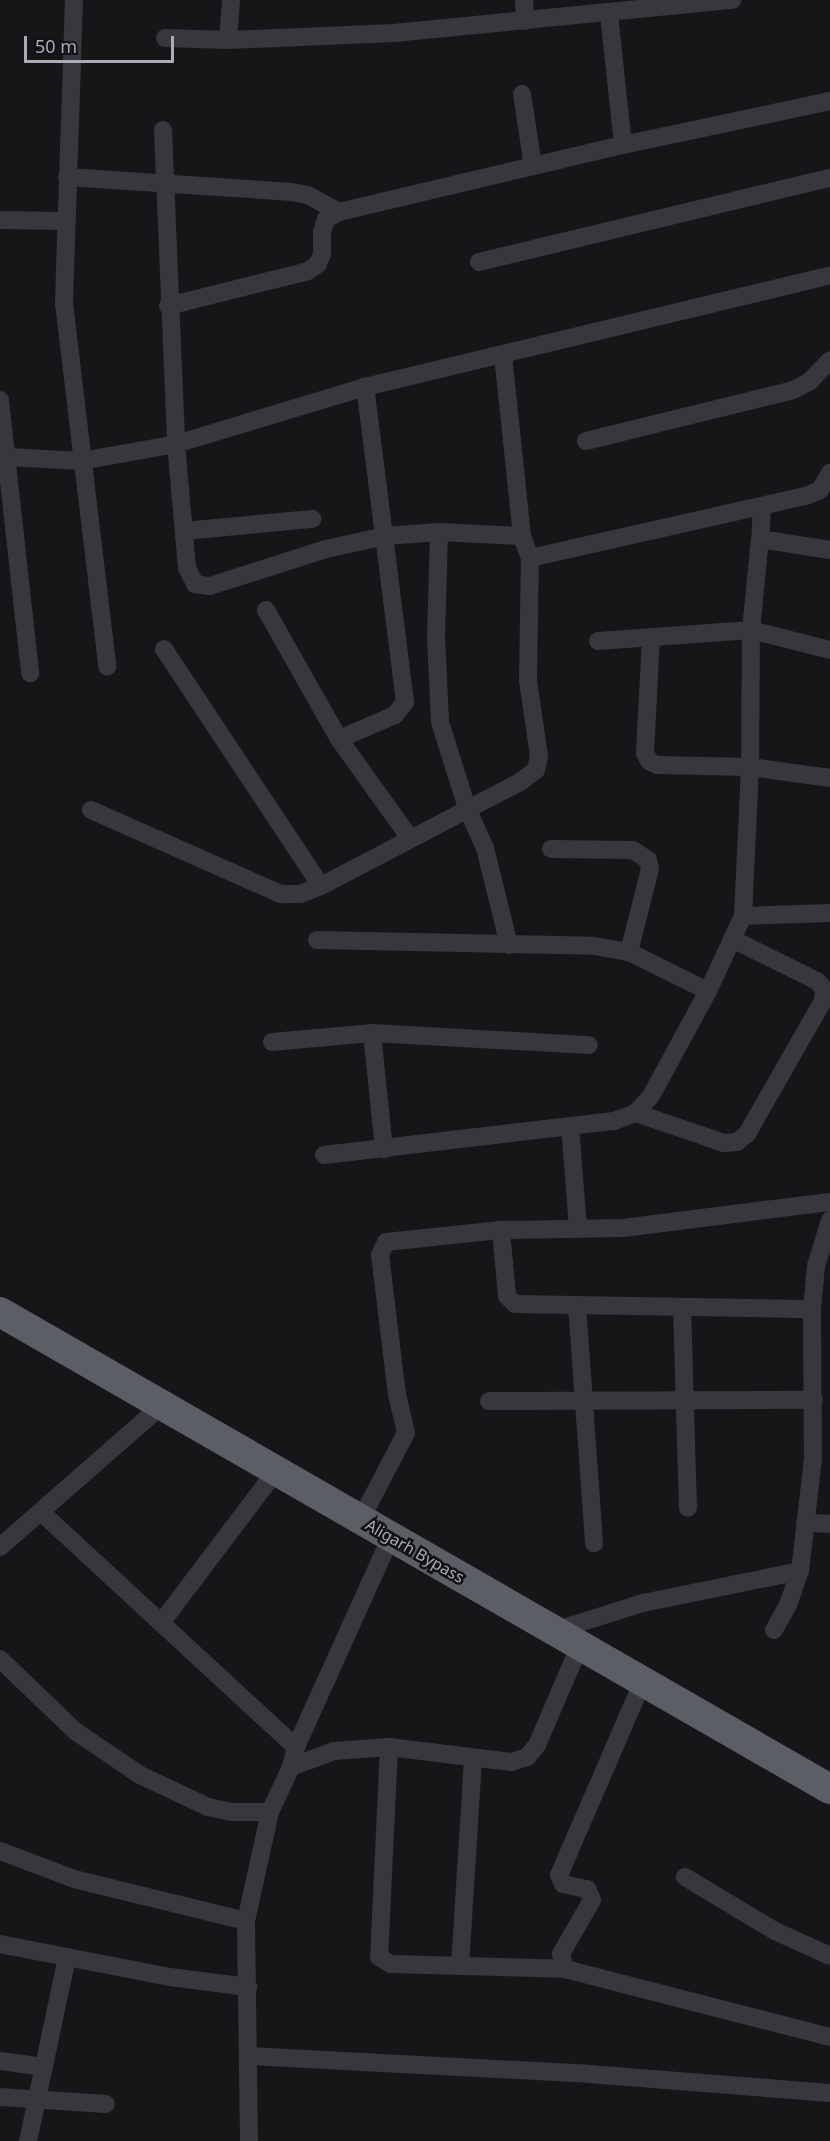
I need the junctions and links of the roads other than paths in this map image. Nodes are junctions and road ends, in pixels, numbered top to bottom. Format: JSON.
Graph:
{"nodes":[{"id":1,"x":74,"y":0,"type":"edge"},
{"id":2,"x":231,"y":0,"type":"edge"},
{"id":3,"x":524,"y":0,"type":"edge"},
{"id":4,"x":732,"y":0,"type":"edge"},
{"id":5,"x":609,"y":15,"type":"junction"},
{"id":6,"x":525,"y":21,"type":"junction"},
{"id":7,"x":165,"y":38,"type":"dead end"},
{"id":8,"x":228,"y":40,"type":"junction"},
{"id":9,"x":522,"y":94,"type":"dead end"},
{"id":10,"x":830,"y":101,"type":"edge"},
{"id":11,"x":163,"y":130,"type":"dead end"},
{"id":12,"x":623,"y":145,"type":"junction"},
{"id":13,"x":533,"y":166,"type":"junction"},
{"id":14,"x":67,"y":177,"type":"junction"},
{"id":15,"x":830,"y":178,"type":"edge"},
{"id":16,"x":164,"y":184,"type":"junction"},
{"id":17,"x":339,"y":212,"type":"junction"},
{"id":18,"x":0,"y":220,"type":"edge"},
{"id":19,"x":64,"y":221,"type":"junction"},
{"id":20,"x":479,"y":262,"type":"dead end"},
{"id":21,"x":830,"y":275,"type":"edge"},
{"id":22,"x":168,"y":306,"type":"junction"},
{"id":23,"x":503,"y":355,"type":"junction"},
{"id":24,"x":830,"y":360,"type":"edge"},
{"id":25,"x":365,"y":387,"type":"junction"},
{"id":26,"x":0,"y":400,"type":"edge"},
{"id":27,"x":586,"y":441,"type":"dead end"},
{"id":28,"x":176,"y":444,"type":"junction"},
{"id":29,"x":9,"y":457,"type":"junction"},
{"id":30,"x":81,"y":461,"type":"junction"},
{"id":31,"x":830,"y":473,"type":"edge"},
{"id":32,"x":762,"y":506,"type":"junction"},
{"id":33,"x":312,"y":519,"type":"dead end"},
{"id":34,"x":184,"y":531,"type":"junction"},
{"id":35,"x":439,"y":532,"type":"junction"},
{"id":36,"x":385,"y":536,"type":"junction"},
{"id":37,"x":522,"y":536,"type":"junction"},
{"id":38,"x":760,"y":538,"type":"junction"},
{"id":39,"x":830,"y":550,"type":"edge"},
{"id":40,"x":530,"y":558,"type":"junction"},
{"id":41,"x":266,"y":610,"type":"dead end"},
{"id":42,"x":751,"y":630,"type":"junction"},
{"id":43,"x":651,"y":638,"type":"junction"},
{"id":44,"x":598,"y":641,"type":"dead end"},
{"id":45,"x":164,"y":649,"type":"dead end"},
{"id":46,"x":830,"y":650,"type":"edge"},
{"id":47,"x":107,"y":666,"type":"dead end"},
{"id":48,"x":30,"y":673,"type":"dead end"},
{"id":49,"x":339,"y":739,"type":"junction"},
{"id":50,"x":750,"y":766,"type":"junction"},
{"id":51,"x":830,"y":778,"type":"edge"},
{"id":52,"x":467,"y":808,"type":"junction"},
{"id":53,"x":91,"y":810,"type":"dead end"},
{"id":54,"x":410,"y":838,"type":"junction"},
{"id":55,"x":551,"y":849,"type":"dead end"},
{"id":56,"x":321,"y":886,"type":"junction"},
{"id":57,"x":830,"y":913,"type":"edge"},
{"id":58,"x":743,"y":916,"type":"junction"},
{"id":59,"x":732,"y":939,"type":"junction"},
{"id":60,"x":317,"y":940,"type":"dead end"},
{"id":61,"x":509,"y":945,"type":"junction"},
{"id":62,"x":629,"y":952,"type":"junction"},
{"id":63,"x":708,"y":991,"type":"junction"},
{"id":64,"x":372,"y":1033,"type":"junction"},
{"id":65,"x":272,"y":1042,"type":"dead end"},
{"id":66,"x":589,"y":1044,"type":"dead end"},
{"id":67,"x":636,"y":1113,"type":"junction"},
{"id":68,"x":570,"y":1126,"type":"junction"},
{"id":69,"x":384,"y":1149,"type":"junction"},
{"id":70,"x":324,"y":1155,"type":"dead end"},
{"id":71,"x":830,"y":1202,"type":"edge"},
{"id":72,"x":830,"y":1220,"type":"edge"},
{"id":73,"x":578,"y":1228,"type":"junction"},
{"id":74,"x":501,"y":1230,"type":"junction"},
{"id":75,"x":823,"y":1265,"type":"edge"},
{"id":76,"x":577,"y":1305,"type":"junction"},
{"id":77,"x":682,"y":1307,"type":"junction"},
{"id":78,"x":812,"y":1309,"type":"junction"},
{"id":79,"x":0,"y":1312,"type":"edge"},
{"id":80,"x":822,"y":1373,"type":"edge"},
{"id":81,"x":814,"y":1400,"type":"junction"},
{"id":82,"x":489,"y":1401,"type":"dead end"},
{"id":83,"x":584,"y":1401,"type":"junction"},
{"id":84,"x":685,"y":1401,"type":"junction"},
{"id":85,"x":162,"y":1405,"type":"junction"},
{"id":86,"x":822,"y":1459,"type":"edge"},
{"id":87,"x":276,"y":1471,"type":"junction"},
{"id":88,"x":688,"y":1508,"type":"dead end"},
{"id":89,"x":41,"y":1512,"type":"junction"},
{"id":90,"x":361,"y":1519,"type":"junction"},
{"id":91,"x":805,"y":1523,"type":"junction"},
{"id":92,"x":830,"y":1524,"type":"edge"},
{"id":93,"x":391,"y":1537,"type":"junction"},
{"id":94,"x":594,"y":1543,"type":"dead end"},
{"id":95,"x":0,"y":1547,"type":"edge"},
{"id":96,"x":800,"y":1571,"type":"junction"},
{"id":97,"x":161,"y":1623,"type":"junction"},
{"id":98,"x":774,"y":1630,"type":"dead end"},
{"id":99,"x":554,"y":1631,"type":"junction"},
{"id":100,"x":580,"y":1645,"type":"junction"},
{"id":101,"x":0,"y":1659,"type":"edge"},
{"id":102,"x":643,"y":1681,"type":"junction"},
{"id":103,"x":296,"y":1747,"type":"junction"},
{"id":104,"x":389,"y":1747,"type":"junction"},
{"id":105,"x":473,"y":1758,"type":"junction"},
{"id":106,"x":291,"y":1767,"type":"junction"},
{"id":107,"x":829,"y":1786,"type":"edge"},
{"id":108,"x":270,"y":1812,"type":"junction"},
{"id":109,"x":0,"y":1851,"type":"edge"},
{"id":110,"x":685,"y":1876,"type":"dead end"},
{"id":111,"x":246,"y":1921,"type":"junction"},
{"id":112,"x":0,"y":1944,"type":"edge"},
{"id":113,"x":830,"y":1956,"type":"edge"},
{"id":114,"x":67,"y":1957,"type":"junction"},
{"id":115,"x":460,"y":1966,"type":"junction"},
{"id":116,"x":565,"y":1969,"type":"junction"},
{"id":117,"x":248,"y":1987,"type":"junction"},
{"id":118,"x":830,"y":2037,"type":"edge"},
{"id":119,"x":249,"y":2056,"type":"junction"},
{"id":120,"x":0,"y":2061,"type":"edge"},
{"id":121,"x":44,"y":2067,"type":"junction"},
{"id":122,"x":830,"y":2093,"type":"edge"},
{"id":123,"x":0,"y":2097,"type":"edge"},
{"id":124,"x":38,"y":2098,"type":"junction"},
{"id":125,"x":105,"y":2104,"type":"dead end"},
{"id":126,"x":28,"y":2141,"type":"edge"},
{"id":127,"x":249,"y":2141,"type":"edge"}],
"edges":[{"from":1,"to":14,"type":"street"},
{"from":2,"to":8,"type":"street"},
{"from":3,"to":6,"type":"street"},
{"from":4,"to":5,"type":"street"},
{"from":5,"to":6,"type":"street"},
{"from":5,"to":12,"type":"street"},
{"from":6,"to":8,"type":"street"},
{"from":7,"to":8,"type":"street"},
{"from":9,"to":13,"type":"street"},
{"from":10,"to":12,"type":"street"},
{"from":11,"to":16,"type":"street"},
{"from":12,"to":13,"type":"street"},
{"from":13,"to":17,"type":"street"},
{"from":14,"to":16,"type":"street"},
{"from":14,"to":19,"type":"street"},
{"from":15,"to":20,"type":"street"},
{"from":16,"to":17,"type":"street"},
{"from":16,"to":22,"type":"street"},
{"from":17,"to":22,"type":"street"},
{"from":18,"to":19,"type":"street"},
{"from":19,"to":30,"type":"street"},
{"from":21,"to":23,"type":"street"},
{"from":22,"to":28,"type":"street"},
{"from":23,"to":25,"type":"street"},
{"from":23,"to":37,"type":"street"},
{"from":24,"to":27,"type":"street"},
{"from":25,"to":28,"type":"street"},
{"from":25,"to":36,"type":"street"},
{"from":26,"to":29,"type":"street"},
{"from":28,"to":30,"type":"street"},
{"from":28,"to":34,"type":"street"},
{"from":29,"to":30,"type":"street"},
{"from":29,"to":48,"type":"street"},
{"from":30,"to":47,"type":"street"},
{"from":31,"to":32,"type":"street"},
{"from":32,"to":38,"type":"street"},
{"from":32,"to":40,"type":"street"},
{"from":33,"to":34,"type":"street"},
{"from":34,"to":36,"type":"street"},
{"from":35,"to":36,"type":"street"},
{"from":35,"to":37,"type":"street"},
{"from":35,"to":52,"type":"street"},
{"from":36,"to":49,"type":"street"},
{"from":37,"to":40,"type":"street"},
{"from":38,"to":39,"type":"street"},
{"from":38,"to":42,"type":"street"},
{"from":40,"to":52,"type":"street"},
{"from":41,"to":49,"type":"street"},
{"from":42,"to":43,"type":"street"},
{"from":42,"to":46,"type":"street"},
{"from":42,"to":50,"type":"street"},
{"from":43,"to":44,"type":"street"},
{"from":43,"to":50,"type":"street"},
{"from":45,"to":56,"type":"street"},
{"from":49,"to":54,"type":"street"},
{"from":50,"to":51,"type":"street"},
{"from":50,"to":58,"type":"street"},
{"from":52,"to":54,"type":"street"},
{"from":52,"to":61,"type":"street"},
{"from":53,"to":56,"type":"street"},
{"from":54,"to":56,"type":"street"},
{"from":55,"to":62,"type":"street"},
{"from":57,"to":58,"type":"street"},
{"from":58,"to":59,"type":"street"},
{"from":59,"to":63,"type":"street"},
{"from":59,"to":67,"type":"street"},
{"from":60,"to":61,"type":"street"},
{"from":61,"to":62,"type":"street"},
{"from":62,"to":63,"type":"street"},
{"from":63,"to":67,"type":"street"},
{"from":64,"to":65,"type":"street"},
{"from":64,"to":66,"type":"street"},
{"from":64,"to":69,"type":"street"},
{"from":67,"to":68,"type":"street"},
{"from":68,"to":69,"type":"street"},
{"from":68,"to":73,"type":"street"},
{"from":69,"to":70,"type":"street"},
{"from":71,"to":73,"type":"street"},
{"from":72,"to":75,"type":"street"},
{"from":73,"to":74,"type":"street"},
{"from":74,"to":76,"type":"street"},
{"from":74,"to":90,"type":"street"},
{"from":75,"to":78,"type":"street"},
{"from":76,"to":77,"type":"street"},
{"from":76,"to":83,"type":"street"},
{"from":77,"to":78,"type":"street"},
{"from":77,"to":84,"type":"street"},
{"from":78,"to":80,"type":"street"},
{"from":79,"to":85,"type":"highway","name":"Aligarh Bypass"},
{"from":80,"to":81,"type":"street"},
{"from":81,"to":84,"type":"street"},
{"from":81,"to":86,"type":"street"},
{"from":82,"to":83,"type":"street"},
{"from":83,"to":84,"type":"street"},
{"from":83,"to":94,"type":"street"},
{"from":84,"to":88,"type":"street"},
{"from":85,"to":87,"type":"highway","name":"Aligarh Bypass"},
{"from":85,"to":89,"type":"street"},
{"from":86,"to":91,"type":"street"},
{"from":87,"to":90,"type":"highway","name":"Aligarh Bypass"},
{"from":87,"to":97,"type":"street"},
{"from":89,"to":95,"type":"street"},
{"from":89,"to":97,"type":"street"},
{"from":90,"to":93,"type":"highway","name":"Aligarh Bypass"},
{"from":91,"to":92,"type":"street"},
{"from":91,"to":96,"type":"street"},
{"from":93,"to":99,"type":"highway","name":"Aligarh Bypass"},
{"from":93,"to":103,"type":"street"},
{"from":96,"to":98,"type":"street"},
{"from":96,"to":99,"type":"street"},
{"from":97,"to":103,"type":"street"},
{"from":99,"to":100,"type":"highway","name":"Aligarh Bypass"},
{"from":100,"to":102,"type":"highway","name":"Aligarh Bypass"},
{"from":100,"to":105,"type":"street"},
{"from":101,"to":108,"type":"street"},
{"from":102,"to":107,"type":"highway","name":"Aligarh Bypass"},
{"from":102,"to":116,"type":"street"},
{"from":103,"to":106,"type":"street"},
{"from":104,"to":105,"type":"street"},
{"from":104,"to":106,"type":"street"},
{"from":104,"to":115,"type":"street"},
{"from":105,"to":115,"type":"street"},
{"from":106,"to":108,"type":"street"},
{"from":108,"to":111,"type":"street"},
{"from":109,"to":111,"type":"street"},
{"from":110,"to":113,"type":"street"},
{"from":111,"to":117,"type":"street"},
{"from":112,"to":114,"type":"street"},
{"from":114,"to":117,"type":"street"},
{"from":114,"to":121,"type":"street"},
{"from":115,"to":116,"type":"street"},
{"from":116,"to":118,"type":"street"},
{"from":117,"to":119,"type":"street"},
{"from":119,"to":122,"type":"street"},
{"from":119,"to":127,"type":"street"},
{"from":120,"to":121,"type":"street"},
{"from":121,"to":124,"type":"street"},
{"from":123,"to":124,"type":"street"},
{"from":124,"to":125,"type":"street"},
{"from":124,"to":126,"type":"street"}]}
